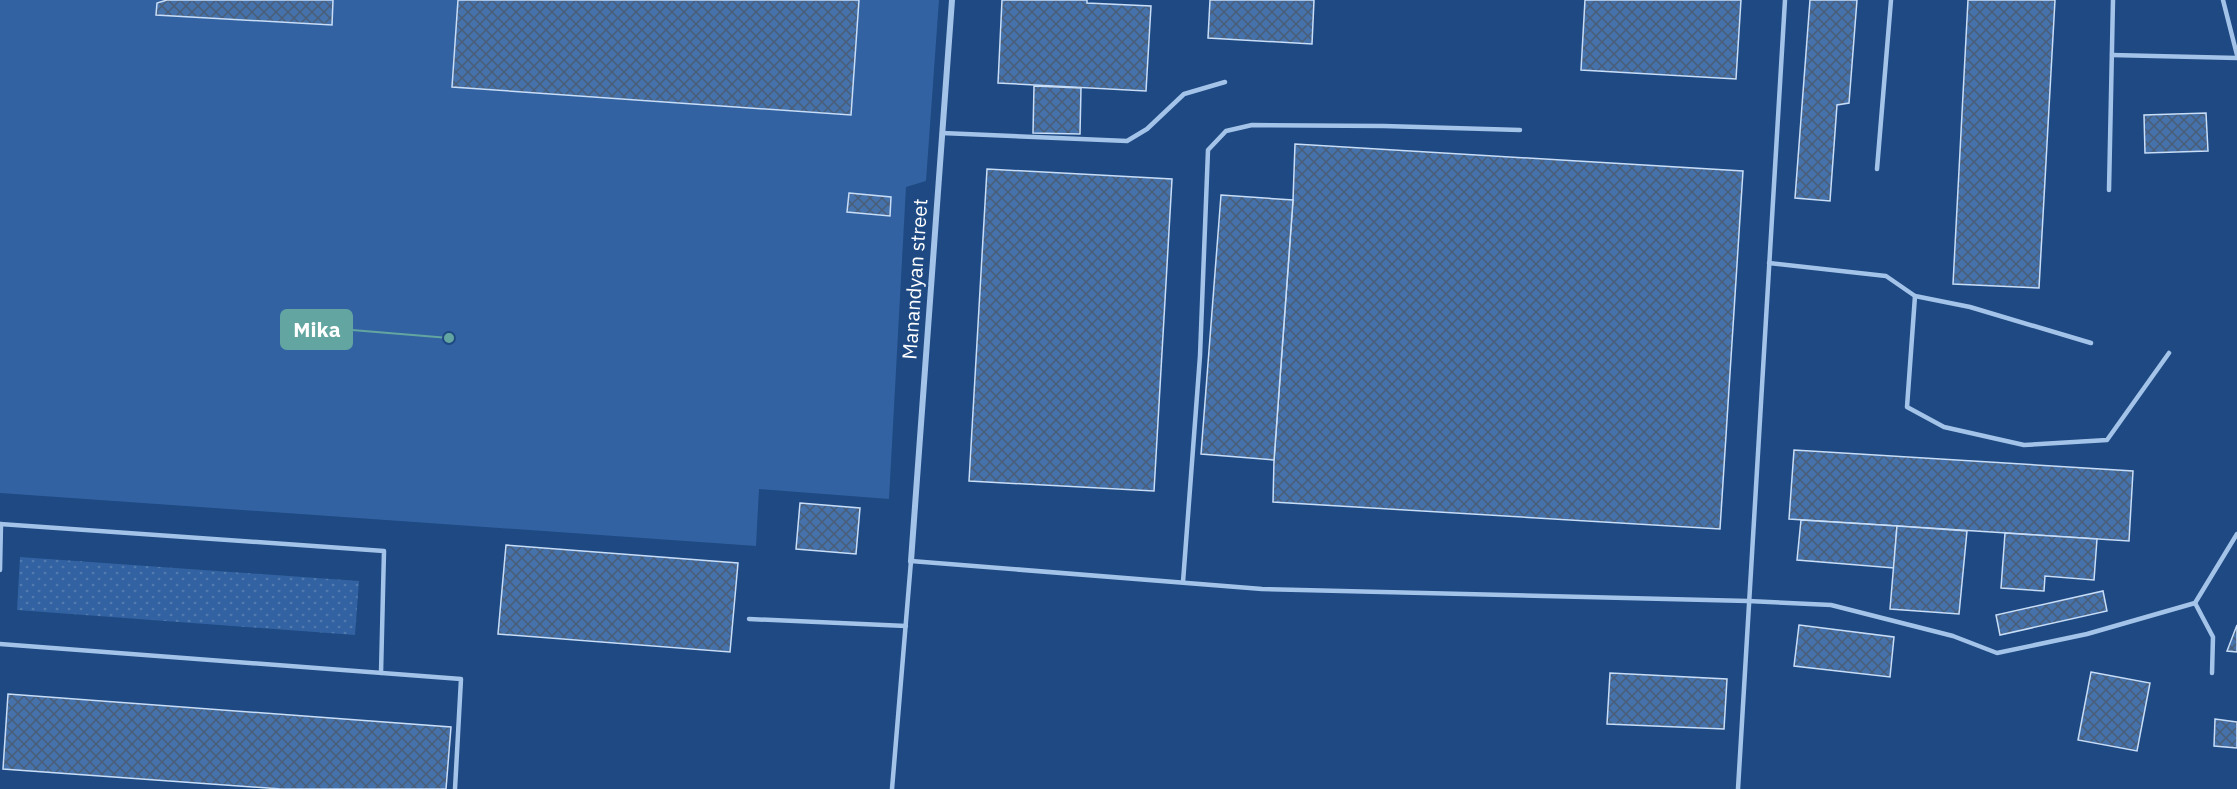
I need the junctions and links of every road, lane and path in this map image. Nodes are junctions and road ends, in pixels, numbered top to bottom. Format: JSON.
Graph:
{"nodes":[{"id":1,"x":952,"y":0,"type":"edge"},
{"id":2,"x":1785,"y":0,"type":"edge"},
{"id":3,"x":1891,"y":0,"type":"edge"},
{"id":4,"x":2114,"y":0,"type":"edge"},
{"id":5,"x":2223,"y":0,"type":"edge"},
{"id":6,"x":2112,"y":56,"type":"junction"},
{"id":7,"x":2237,"y":56,"type":"edge"},
{"id":8,"x":1225,"y":82,"type":"dead end"},
{"id":9,"x":1520,"y":130,"type":"dead end"},
{"id":10,"x":942,"y":133,"type":"junction"},
{"id":11,"x":1876,"y":169,"type":"dead end"},
{"id":12,"x":2109,"y":190,"type":"dead end"},
{"id":13,"x":1768,"y":263,"type":"junction"},
{"id":14,"x":1915,"y":296,"type":"junction"},
{"id":15,"x":2091,"y":343,"type":"dead end"},
{"id":16,"x":2169,"y":353,"type":"dead end"},
{"id":17,"x":1,"y":524,"type":"edge"},
{"id":18,"x":2237,"y":534,"type":"edge"},
{"id":19,"x":911,"y":561,"type":"junction"},
{"id":20,"x":0,"y":570,"type":"edge"},
{"id":21,"x":1183,"y":582,"type":"junction"},
{"id":22,"x":1748,"y":601,"type":"junction"},
{"id":23,"x":2195,"y":603,"type":"junction"},
{"id":24,"x":749,"y":619,"type":"dead end"},
{"id":25,"x":906,"y":626,"type":"junction"},
{"id":26,"x":0,"y":644,"type":"edge"},
{"id":27,"x":381,"y":673,"type":"junction"},
{"id":28,"x":2212,"y":674,"type":"dead end"},
{"id":29,"x":455,"y":789,"type":"edge"},
{"id":30,"x":892,"y":789,"type":"edge"},
{"id":31,"x":1738,"y":789,"type":"edge"}],
"edges":[{"from":1,"to":10,"type":"street","name":"Manandyan street"},
{"from":2,"to":13,"type":"lane"},
{"from":3,"to":11,"type":"lane"},
{"from":4,"to":6,"type":"lane"},
{"from":5,"to":7,"type":"lane"},
{"from":6,"to":7,"type":"lane"},
{"from":6,"to":12,"type":"lane"},
{"from":8,"to":10,"type":"lane"},
{"from":9,"to":21,"type":"lane"},
{"from":10,"to":19,"type":"street","name":"Manandyan street"},
{"from":13,"to":14,"type":"lane"},
{"from":13,"to":22,"type":"lane"},
{"from":14,"to":15,"type":"lane"},
{"from":14,"to":16,"type":"lane"},
{"from":17,"to":20,"type":"lane"},
{"from":17,"to":27,"type":"lane"},
{"from":18,"to":23,"type":"lane"},
{"from":19,"to":21,"type":"lane"},
{"from":19,"to":25,"type":"lane"},
{"from":21,"to":22,"type":"lane"},
{"from":22,"to":23,"type":"lane"},
{"from":22,"to":31,"type":"lane"},
{"from":23,"to":28,"type":"lane"},
{"from":24,"to":25,"type":"lane"},
{"from":25,"to":30,"type":"lane"},
{"from":26,"to":27,"type":"lane"},
{"from":27,"to":29,"type":"lane"}]}
